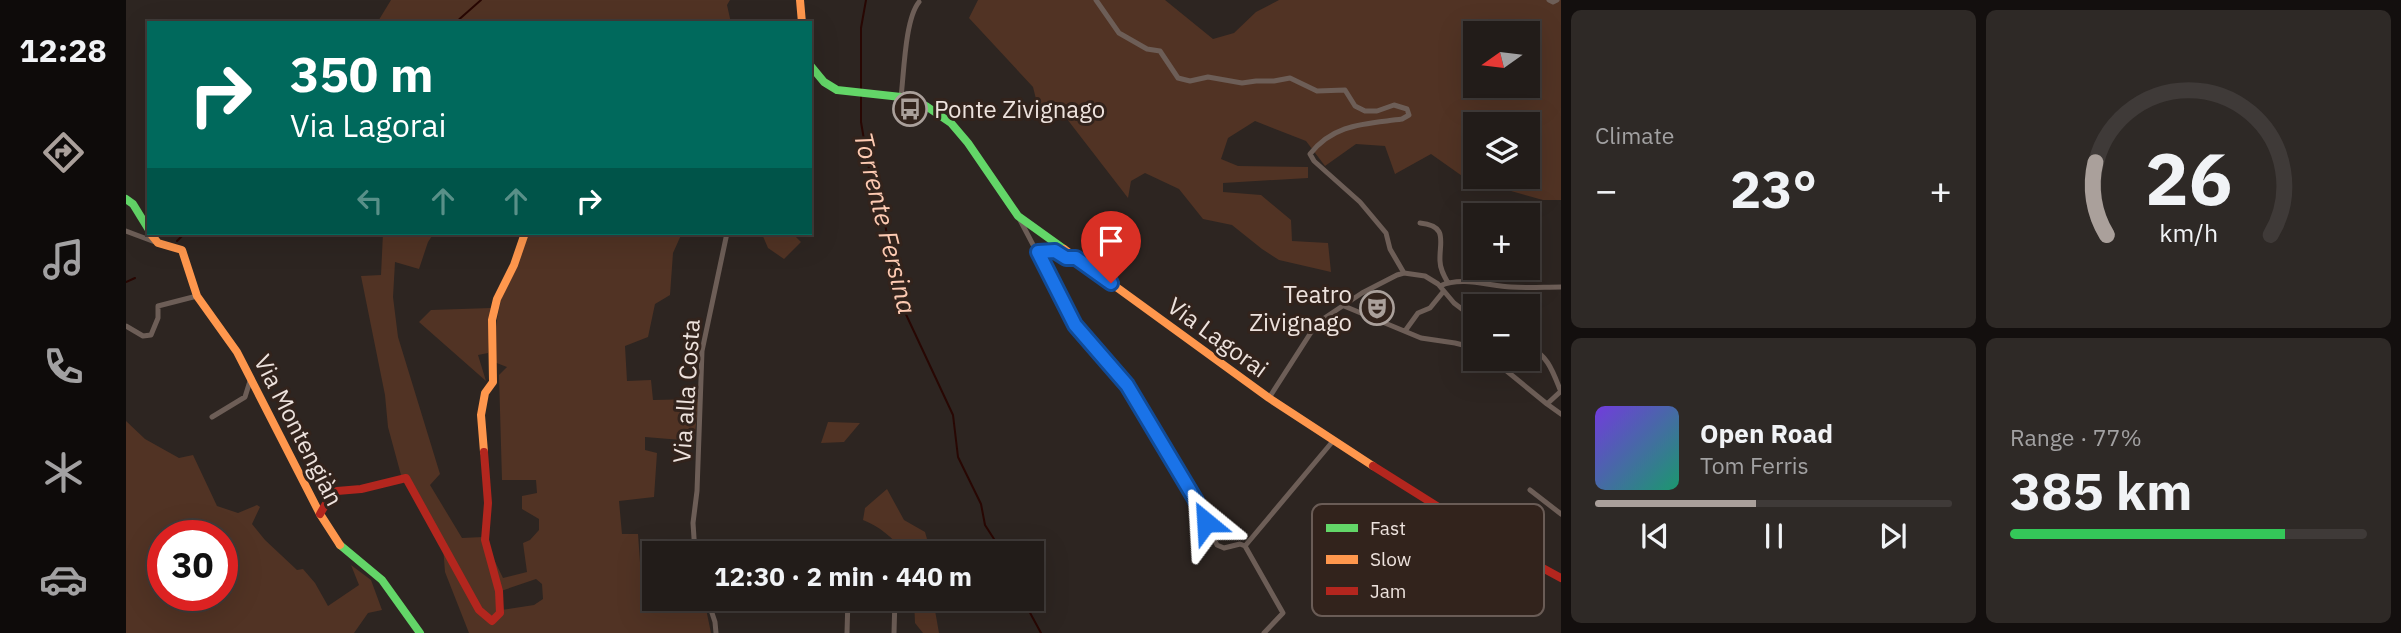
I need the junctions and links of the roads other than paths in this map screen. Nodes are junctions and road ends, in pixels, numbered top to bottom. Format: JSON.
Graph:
{"nodes":[{"id":1,"x":800,"y":0,"type":"edge"},
{"id":2,"x":1097,"y":0,"type":"edge"},
{"id":3,"x":1549,"y":0,"type":"edge"},
{"id":4,"x":1557,"y":0,"type":"edge"},
{"id":5,"x":919,"y":2,"type":"dead end"},
{"id":6,"x":802,"y":21,"type":"edge"},
{"id":7,"x":812,"y":67,"type":"edge"},
{"id":8,"x":901,"y":97,"type":"junction"},
{"id":9,"x":126,"y":199,"type":"edge"},
{"id":10,"x":1018,"y":216,"type":"junction"},
{"id":11,"x":1420,"y":223,"type":"dead end"},
{"id":12,"x":147,"y":226,"type":"edge"},
{"id":13,"x":126,"y":232,"type":"edge"},
{"id":14,"x":153,"y":235,"type":"edge"},
{"id":15,"x":524,"y":235,"type":"edge"},
{"id":16,"x":727,"y":235,"type":"edge"},
{"id":17,"x":1048,"y":237,"type":"junction"},
{"id":18,"x":158,"y":243,"type":"junction"},
{"id":19,"x":1038,"y":252,"type":"junction"},
{"id":20,"x":1076,"y":258,"type":"junction"},
{"id":21,"x":1404,"y":273,"type":"junction"},
{"id":22,"x":1448,"y":283,"type":"junction"},
{"id":23,"x":1561,"y":286,"type":"edge"},
{"id":24,"x":1442,"y":289,"type":"junction"},
{"id":25,"x":198,"y":296,"type":"junction"},
{"id":26,"x":1344,"y":306,"type":"junction"},
{"id":27,"x":1463,"y":310,"type":"edge"},
{"id":28,"x":126,"y":326,"type":"edge"},
{"id":29,"x":1405,"y":331,"type":"junction"},
{"id":30,"x":1463,"y":345,"type":"edge"},
{"id":31,"x":1540,"y":352,"type":"edge"},
{"id":32,"x":1507,"y":371,"type":"edge"},
{"id":33,"x":250,"y":381,"type":"junction"},
{"id":34,"x":1561,"y":392,"type":"edge"},
{"id":35,"x":1269,"y":398,"type":"junction"},
{"id":36,"x":1547,"y":404,"type":"junction"},
{"id":37,"x":1561,"y":414,"type":"edge"},
{"id":38,"x":212,"y":417,"type":"dead end"},
{"id":39,"x":1333,"y":441,"type":"junction"},
{"id":40,"x":1530,"y":490,"type":"dead end"},
{"id":41,"x":1434,"y":504,"type":"edge"},
{"id":42,"x":320,"y":514,"type":"junction"},
{"id":43,"x":1561,"y":514,"type":"edge"},
{"id":44,"x":694,"y":541,"type":"edge"},
{"id":45,"x":1245,"y":546,"type":"junction"},
{"id":46,"x":1544,"y":569,"type":"edge"},
{"id":47,"x":1561,"y":578,"type":"edge"},
{"id":48,"x":711,"y":611,"type":"edge"},
{"id":49,"x":848,"y":611,"type":"edge"},
{"id":50,"x":895,"y":611,"type":"edge"},
{"id":51,"x":420,"y":633,"type":"edge"},
{"id":52,"x":716,"y":633,"type":"edge"},
{"id":53,"x":847,"y":633,"type":"edge"},
{"id":54,"x":894,"y":633,"type":"edge"},
{"id":55,"x":1264,"y":633,"type":"edge"}],
"edges":[{"from":1,"to":6,"type":"street"},
{"from":2,"to":21,"type":"street"},
{"from":3,"to":4,"type":"street"},
{"from":5,"to":8,"type":"street"},
{"from":7,"to":8,"type":"street","name":"Via Lagorai"},
{"from":8,"to":10,"type":"street","name":"Via Lagorai"},
{"from":9,"to":12,"type":"street"},
{"from":10,"to":17,"type":"street","name":"Via Lagorai"},
{"from":10,"to":19,"type":"street","name":"Via Lagorai"},
{"from":11,"to":22,"type":"street"},
{"from":13,"to":18,"type":"street"},
{"from":14,"to":18,"type":"street"},
{"from":15,"to":42,"type":"street"},
{"from":16,"to":44,"type":"street","name":"Via alla Costa"},
{"from":17,"to":19,"type":"street"},
{"from":17,"to":20,"type":"street","name":"Via Lagorai"},
{"from":18,"to":25,"type":"street","name":"Via Montengiàn"},
{"from":19,"to":20,"type":"street","name":"Via Lagorai"},
{"from":19,"to":45,"type":"street","name":"Via Lagorai"},
{"from":20,"to":35,"type":"street","name":"Via Lagorai"},
{"from":21,"to":24,"type":"street"},
{"from":21,"to":26,"type":"street"},
{"from":22,"to":23,"type":"street"},
{"from":22,"to":24,"type":"street"},
{"from":24,"to":27,"type":"street"},
{"from":24,"to":29,"type":"street"},
{"from":25,"to":28,"type":"street"},
{"from":25,"to":33,"type":"street","name":"Via Montengiàn"},
{"from":26,"to":29,"type":"street"},
{"from":26,"to":35,"type":"street"},
{"from":29,"to":30,"type":"street"},
{"from":31,"to":34,"type":"street"},
{"from":32,"to":36,"type":"street"},
{"from":33,"to":38,"type":"street"},
{"from":33,"to":42,"type":"street","name":"Via Montengiàn"},
{"from":34,"to":36,"type":"street"},
{"from":35,"to":39,"type":"street","name":"Via Lagorai"},
{"from":36,"to":37,"type":"street"},
{"from":39,"to":41,"type":"street","name":"Via Lagorai"},
{"from":39,"to":45,"type":"street"},
{"from":40,"to":43,"type":"street"},
{"from":42,"to":51,"type":"street","name":"Via Montengiàn"},
{"from":45,"to":55,"type":"street"},
{"from":46,"to":47,"type":"street","name":"Via Lagorai"},
{"from":48,"to":52,"type":"street"},
{"from":49,"to":53,"type":"street"},
{"from":50,"to":54,"type":"street"}]}
